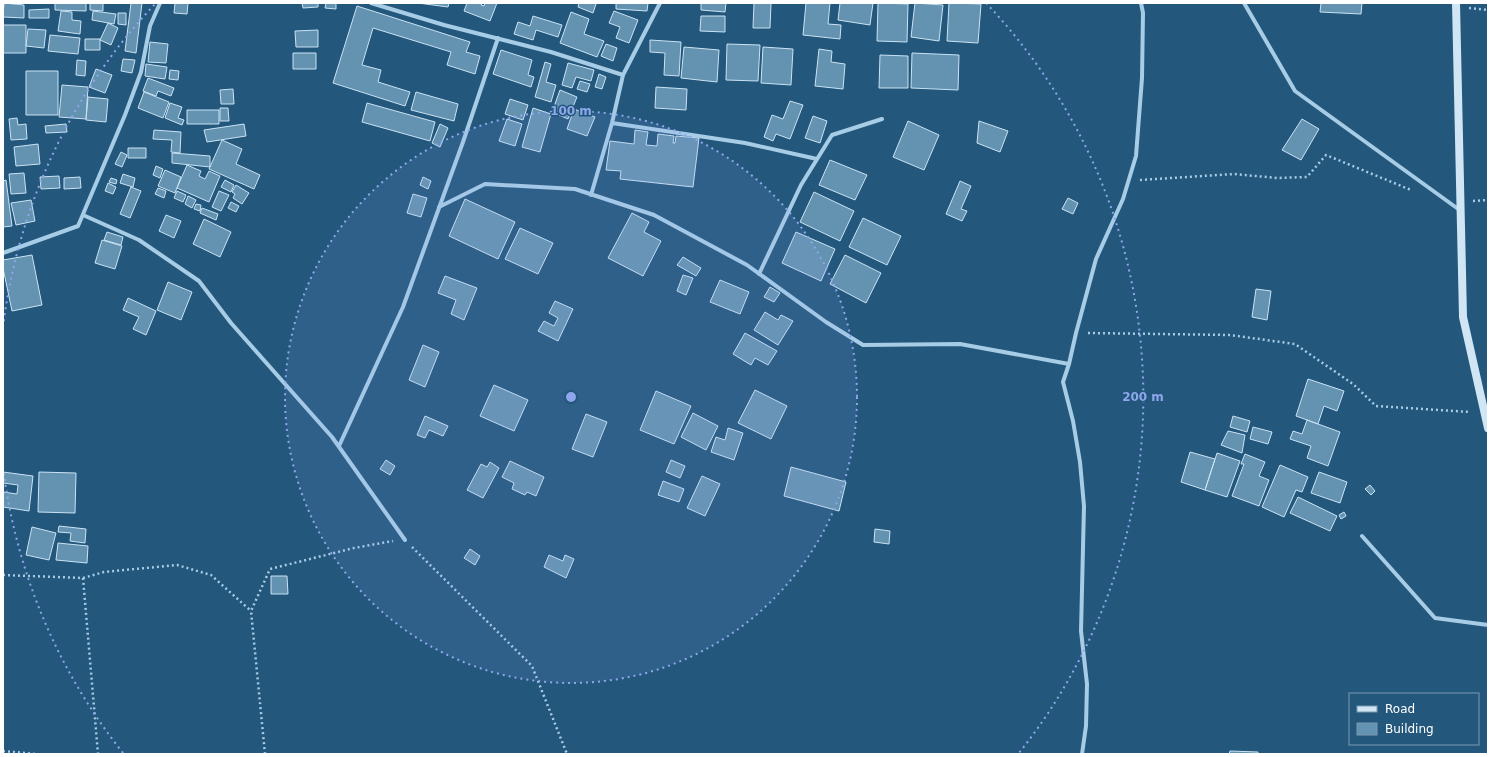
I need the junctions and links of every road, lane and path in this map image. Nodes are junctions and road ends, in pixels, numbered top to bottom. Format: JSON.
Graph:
{"nodes":[{"id":1,"x":160,"y":3,"type":"edge"},
{"id":2,"x":371,"y":3,"type":"edge"},
{"id":3,"x":660,"y":3,"type":"edge"},
{"id":4,"x":1142,"y":3,"type":"edge"},
{"id":5,"x":1244,"y":3,"type":"edge"},
{"id":6,"x":1456,"y":5,"type":"edge"},
{"id":7,"x":1488,"y":10,"type":"edge"},
{"id":8,"x":498,"y":38,"type":"junction"},
{"id":9,"x":623,"y":75,"type":"junction"},
{"id":10,"x":882,"y":119,"type":"dead end"},
{"id":11,"x":612,"y":123,"type":"junction"},
{"id":12,"x":817,"y":158,"type":"junction"},
{"id":13,"x":1128,"y":181,"type":"junction"},
{"id":14,"x":1411,"y":191,"type":"dead end"},
{"id":15,"x":591,"y":195,"type":"junction"},
{"id":16,"x":439,"y":207,"type":"junction"},
{"id":17,"x":1461,"y":212,"type":"junction"},
{"id":18,"x":83,"y":215,"type":"junction"},
{"id":19,"x":3,"y":252,"type":"edge"},
{"id":20,"x":759,"y":274,"type":"junction"},
{"id":21,"x":1076,"y":333,"type":"junction"},
{"id":22,"x":1069,"y":364,"type":"junction"},
{"id":23,"x":1484,"y":413,"type":"junction"},
{"id":24,"x":1488,"y":428,"type":"edge"},
{"id":25,"x":339,"y":446,"type":"junction"},
{"id":26,"x":1362,"y":536,"type":"dead end"},
{"id":27,"x":405,"y":540,"type":"junction"},
{"id":28,"x":3,"y":575,"type":"edge"},
{"id":29,"x":84,"y":578,"type":"junction"},
{"id":30,"x":251,"y":611,"type":"junction"},
{"id":31,"x":1488,"y":625,"type":"edge"},
{"id":32,"x":3,"y":750,"type":"edge"},
{"id":33,"x":36,"y":754,"type":"edge"},
{"id":34,"x":98,"y":754,"type":"edge"},
{"id":35,"x":265,"y":754,"type":"edge"},
{"id":36,"x":567,"y":754,"type":"edge"},
{"id":37,"x":1082,"y":754,"type":"edge"}],
"edges":[{"from":1,"to":18,"type":"street"},
{"from":2,"to":8,"type":"street"},
{"from":3,"to":9,"type":"street"},
{"from":4,"to":13,"type":"street"},
{"from":5,"to":17,"type":"street"},
{"from":6,"to":7,"type":"path"},
{"from":6,"to":17,"type":"street"},
{"from":8,"to":9,"type":"street"},
{"from":8,"to":16,"type":"street"},
{"from":9,"to":11,"type":"street"},
{"from":10,"to":12,"type":"street"},
{"from":11,"to":12,"type":"street"},
{"from":11,"to":15,"type":"street"},
{"from":12,"to":20,"type":"street"},
{"from":13,"to":14,"type":"path"},
{"from":13,"to":21,"type":"street"},
{"from":15,"to":16,"type":"street"},
{"from":15,"to":20,"type":"street"},
{"from":16,"to":25,"type":"street"},
{"from":17,"to":23,"type":"street"},
{"from":18,"to":19,"type":"street"},
{"from":18,"to":25,"type":"street"},
{"from":20,"to":22,"type":"street"},
{"from":21,"to":22,"type":"street"},
{"from":21,"to":23,"type":"path"},
{"from":22,"to":37,"type":"street"},
{"from":23,"to":24,"type":"street"},
{"from":25,"to":27,"type":"street"},
{"from":26,"to":31,"type":"street"},
{"from":27,"to":30,"type":"path"},
{"from":27,"to":36,"type":"path"},
{"from":28,"to":29,"type":"path"},
{"from":29,"to":30,"type":"path"},
{"from":29,"to":34,"type":"path"},
{"from":30,"to":35,"type":"path"},
{"from":32,"to":33,"type":"path"}]}
